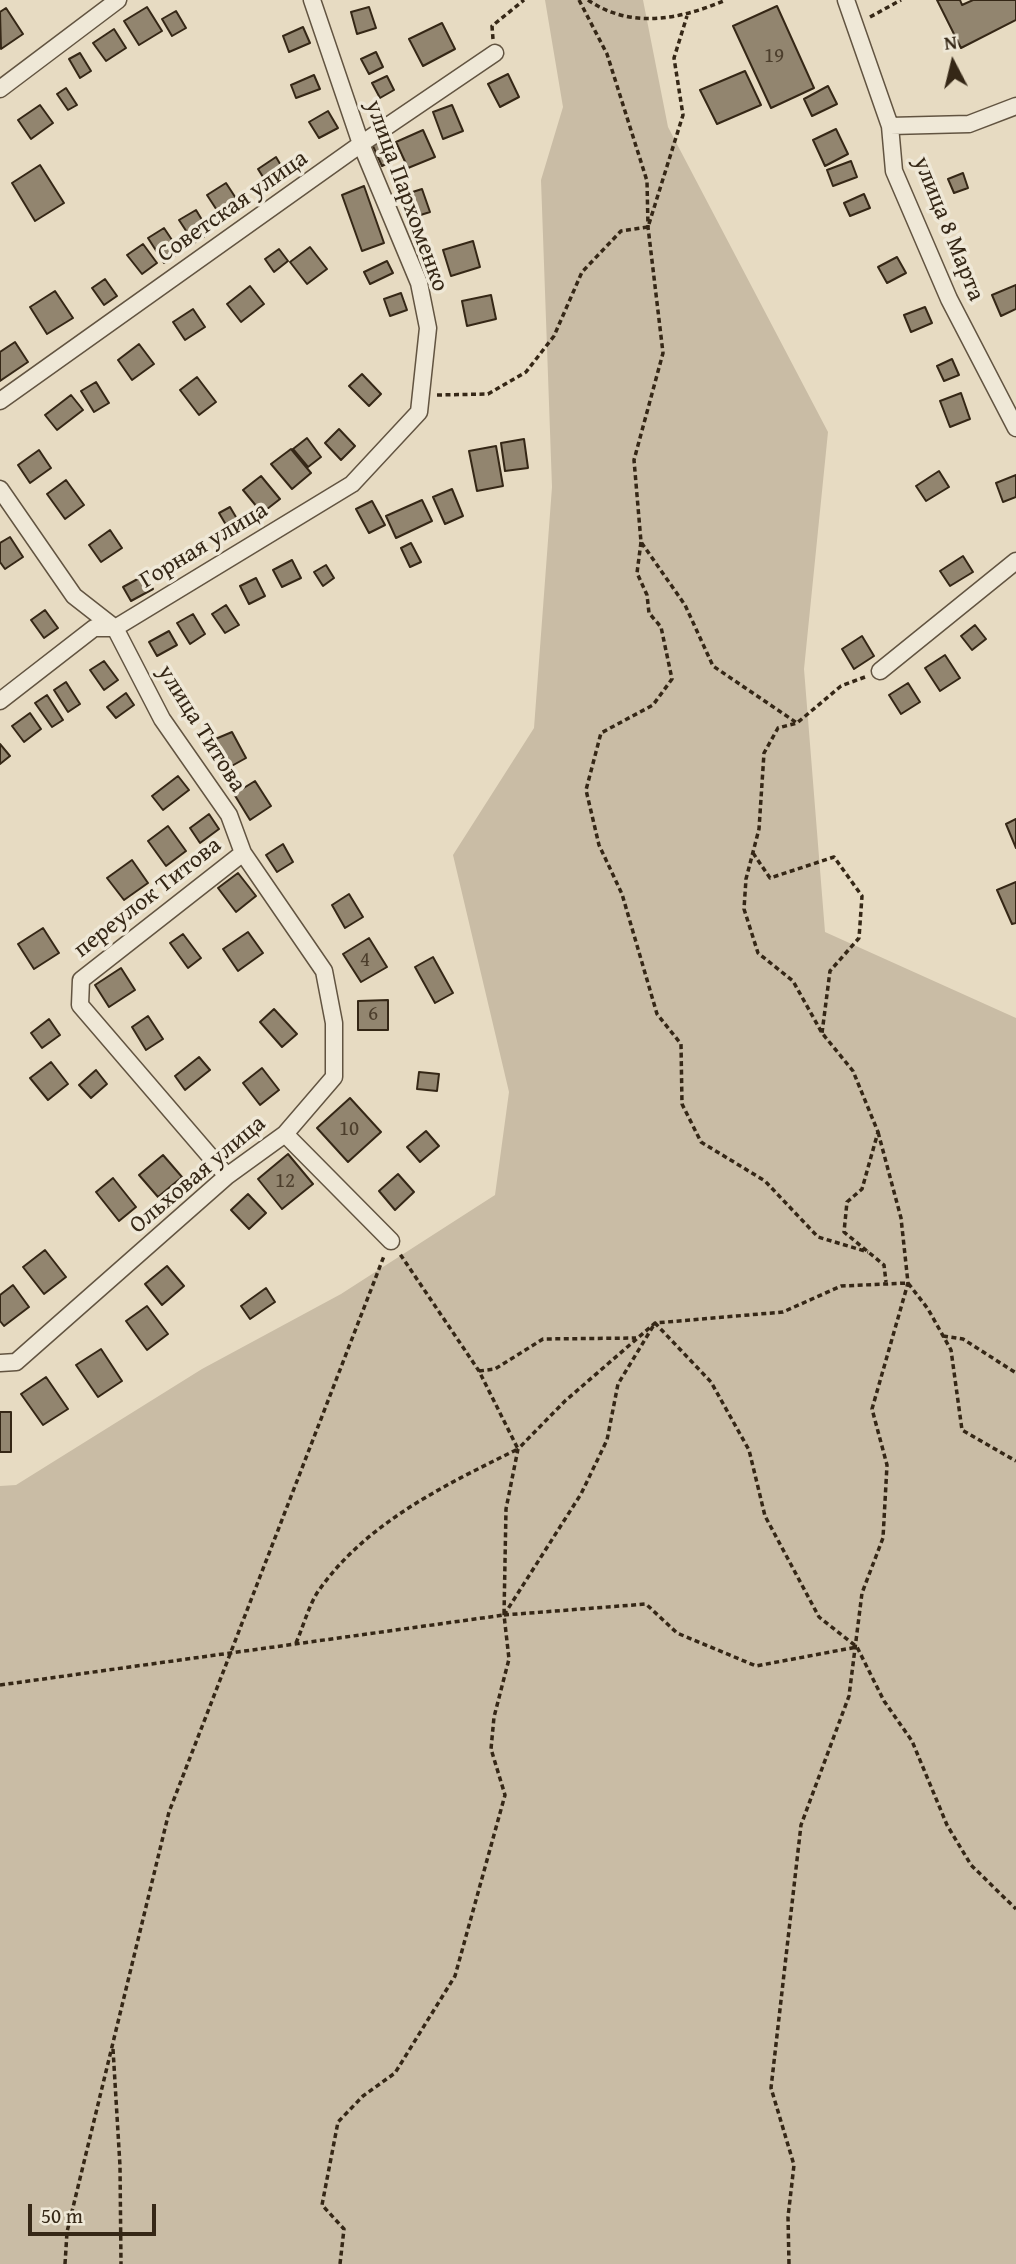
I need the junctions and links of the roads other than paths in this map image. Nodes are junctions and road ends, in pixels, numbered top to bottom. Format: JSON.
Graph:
{"nodes":[{"id":1,"x":118,"y":0,"type":"edge"},
{"id":2,"x":313,"y":0,"type":"edge"},
{"id":3,"x":846,"y":0,"type":"edge"},
{"id":4,"x":495,"y":53,"type":"road end"},
{"id":5,"x":0,"y":89,"type":"edge"},
{"id":6,"x":1016,"y":106,"type":"edge"},
{"id":7,"x":890,"y":126,"type":"junction"},
{"id":8,"x":361,"y":144,"type":"junction"},
{"id":9,"x":0,"y":401,"type":"edge"},
{"id":10,"x":420,"y":404,"type":"joint"},
{"id":11,"x":1016,"y":428,"type":"edge"},
{"id":12,"x":0,"y":489,"type":"edge"},
{"id":13,"x":1016,"y":561,"type":"edge"},
{"id":14,"x":115,"y":628,"type":"junction"},
{"id":15,"x":880,"y":671,"type":"road end"},
{"id":16,"x":0,"y":701,"type":"edge"},
{"id":17,"x":243,"y":853,"type":"junction"},
{"id":18,"x":324,"y":971,"type":"joint"},
{"id":19,"x":285,"y":1134,"type":"junction"},
{"id":20,"x":227,"y":1176,"type":"junction"},
{"id":21,"x":391,"y":1241,"type":"road end"},
{"id":22,"x":0,"y":1363,"type":"edge"}],
"edges":[{"from":1,"to":5,"type":"street"},
{"from":2,"to":8,"type":"street","name":"улица Пархоменко"},
{"from":3,"to":7,"type":"street","name":"улица 8 Марта"},
{"from":4,"to":8,"type":"street","name":"Советская улица"},
{"from":6,"to":7,"type":"street"},
{"from":7,"to":11,"type":"street","name":"улица 8 Марта"},
{"from":8,"to":9,"type":"street","name":"Советская улица"},
{"from":8,"to":10,"type":"street","name":"улица Пархоменко"},
{"from":10,"to":14,"type":"street","name":"Горная улица"},
{"from":12,"to":14,"type":"street","name":"улица Титова"},
{"from":13,"to":15,"type":"street"},
{"from":14,"to":16,"type":"street","name":"Горная улица"},
{"from":14,"to":17,"type":"street","name":"улица Титова"},
{"from":17,"to":18,"type":"street","name":"улица Титова"},
{"from":17,"to":20,"type":"street","name":"переулок Титова"},
{"from":18,"to":19,"type":"street","name":"Ольховая улица"},
{"from":19,"to":20,"type":"street","name":"Ольховая улица"},
{"from":19,"to":21,"type":"street"},
{"from":20,"to":22,"type":"street","name":"Ольховая улица"}]}
